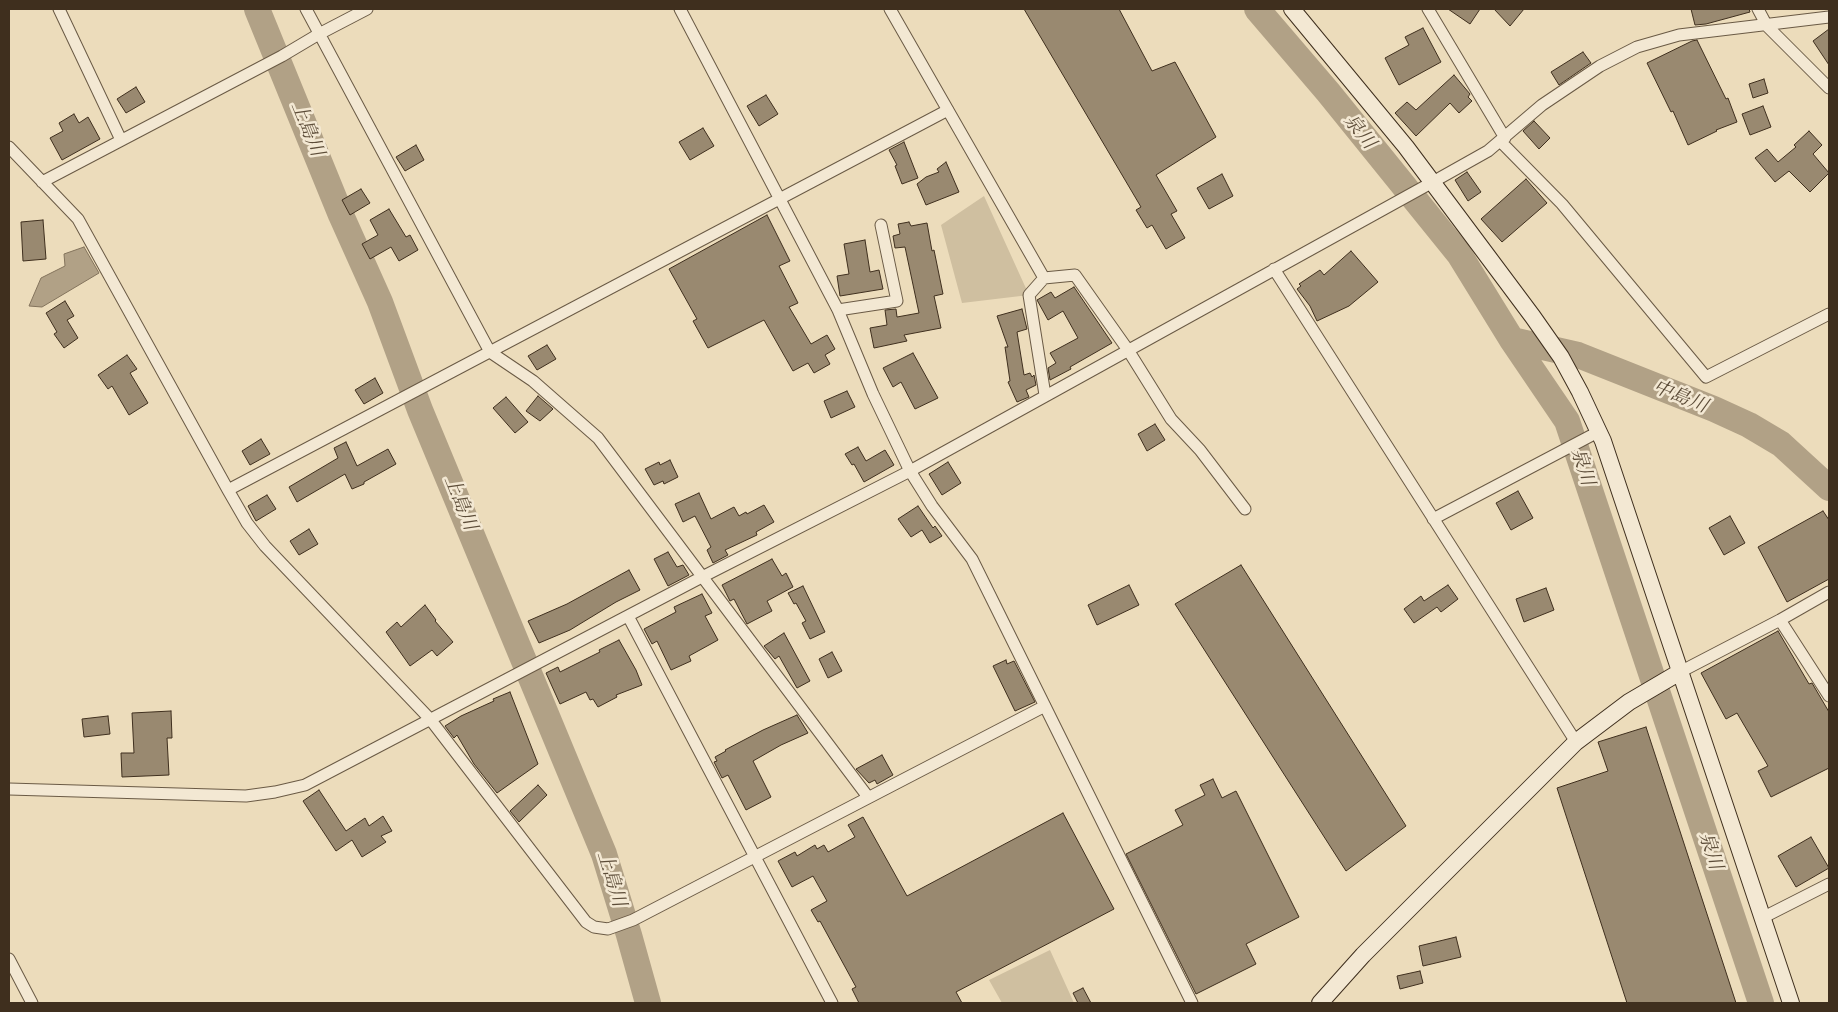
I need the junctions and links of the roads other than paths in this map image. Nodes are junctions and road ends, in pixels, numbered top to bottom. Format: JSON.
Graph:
{"nodes":[{"id":1,"x":59,"y":9,"type":"edge"},
{"id":2,"x":306,"y":9,"type":"edge"},
{"id":3,"x":367,"y":9,"type":"edge"},
{"id":4,"x":680,"y":9,"type":"edge"},
{"id":5,"x":890,"y":9,"type":"edge"},
{"id":6,"x":1292,"y":9,"type":"edge"},
{"id":7,"x":1428,"y":9,"type":"edge"},
{"id":8,"x":1758,"y":9,"type":"edge"},
{"id":9,"x":1829,"y":17,"type":"edge"},
{"id":10,"x":1767,"y":26,"type":"junction"},
{"id":11,"x":319,"y":34,"type":"junction"},
{"id":12,"x":1829,"y":88,"type":"edge"},
{"id":13,"x":948,"y":110,"type":"junction"},
{"id":14,"x":121,"y":140,"type":"junction"},
{"id":15,"x":1503,"y":140,"type":"junction"},
{"id":16,"x":9,"y":147,"type":"edge"},
{"id":17,"x":42,"y":182,"type":"junction"},
{"id":18,"x":1432,"y":182,"type":"junction"},
{"id":19,"x":780,"y":198,"type":"junction"},
{"id":20,"x":881,"y":225,"type":"dead end"},
{"id":21,"x":1274,"y":269,"type":"junction"},
{"id":22,"x":1044,"y":278,"type":"junction"},
{"id":23,"x":838,"y":310,"type":"junction"},
{"id":24,"x":1829,"y":314,"type":"edge"},
{"id":25,"x":1128,"y":350,"type":"junction"},
{"id":26,"x":490,"y":352,"type":"junction"},
{"id":27,"x":1045,"y":395,"type":"junction"},
{"id":28,"x":1598,"y":432,"type":"junction"},
{"id":29,"x":910,"y":471,"type":"junction"},
{"id":30,"x":228,"y":490,"type":"junction"},
{"id":31,"x":1245,"y":509,"type":"dead end"},
{"id":32,"x":1433,"y":519,"type":"junction"},
{"id":33,"x":702,"y":577,"type":"junction"},
{"id":34,"x":1829,"y":592,"type":"edge"},
{"id":35,"x":628,"y":616,"type":"junction"},
{"id":36,"x":1780,"y":620,"type":"junction"},
{"id":37,"x":1679,"y":672,"type":"junction"},
{"id":38,"x":1829,"y":696,"type":"edge"},
{"id":39,"x":1045,"y":706,"type":"junction"},
{"id":40,"x":430,"y":720,"type":"junction"},
{"id":41,"x":1576,"y":742,"type":"junction"},
{"id":42,"x":9,"y":789,"type":"edge"},
{"id":43,"x":868,"y":797,"type":"junction"},
{"id":44,"x":755,"y":856,"type":"junction"},
{"id":45,"x":1829,"y":884,"type":"edge"},
{"id":46,"x":1762,"y":918,"type":"junction"},
{"id":47,"x":9,"y":958,"type":"edge"},
{"id":48,"x":32,"y":1003,"type":"edge"},
{"id":49,"x":832,"y":1003,"type":"edge"},
{"id":50,"x":1192,"y":1003,"type":"edge"},
{"id":51,"x":1320,"y":1003,"type":"edge"},
{"id":52,"x":1791,"y":1003,"type":"edge"}],
"edges":[{"from":1,"to":14,"type":"street"},
{"from":2,"to":11,"type":"street"},
{"from":3,"to":11,"type":"street"},
{"from":4,"to":19,"type":"street"},
{"from":5,"to":13,"type":"street"},
{"from":6,"to":18,"type":"street"},
{"from":7,"to":15,"type":"street"},
{"from":8,"to":10,"type":"street"},
{"from":9,"to":10,"type":"street"},
{"from":10,"to":12,"type":"street"},
{"from":10,"to":15,"type":"street"},
{"from":11,"to":14,"type":"street"},
{"from":11,"to":26,"type":"street"},
{"from":13,"to":19,"type":"street"},
{"from":13,"to":22,"type":"street"},
{"from":14,"to":17,"type":"street"},
{"from":15,"to":18,"type":"street"},
{"from":15,"to":24,"type":"street"},
{"from":16,"to":17,"type":"street"},
{"from":17,"to":30,"type":"street"},
{"from":18,"to":21,"type":"street"},
{"from":18,"to":28,"type":"street"},
{"from":19,"to":23,"type":"street"},
{"from":19,"to":26,"type":"street"},
{"from":20,"to":23,"type":"street"},
{"from":21,"to":25,"type":"street"},
{"from":21,"to":32,"type":"street"},
{"from":22,"to":25,"type":"street"},
{"from":22,"to":27,"type":"street"},
{"from":23,"to":29,"type":"street"},
{"from":25,"to":27,"type":"street"},
{"from":25,"to":31,"type":"street"},
{"from":26,"to":30,"type":"street"},
{"from":26,"to":33,"type":"street"},
{"from":27,"to":29,"type":"street"},
{"from":28,"to":32,"type":"street"},
{"from":28,"to":37,"type":"street"},
{"from":29,"to":33,"type":"street"},
{"from":29,"to":39,"type":"street"},
{"from":30,"to":40,"type":"street"},
{"from":32,"to":41,"type":"street"},
{"from":33,"to":35,"type":"street"},
{"from":33,"to":43,"type":"street"},
{"from":34,"to":36,"type":"street"},
{"from":35,"to":40,"type":"street"},
{"from":35,"to":44,"type":"street"},
{"from":36,"to":37,"type":"street"},
{"from":36,"to":38,"type":"street"},
{"from":37,"to":41,"type":"street"},
{"from":37,"to":46,"type":"street"},
{"from":39,"to":43,"type":"street"},
{"from":39,"to":50,"type":"street"},
{"from":40,"to":42,"type":"street"},
{"from":40,"to":44,"type":"street"},
{"from":41,"to":51,"type":"street"},
{"from":43,"to":44,"type":"street"},
{"from":44,"to":49,"type":"street"},
{"from":45,"to":46,"type":"street"},
{"from":46,"to":52,"type":"street"},
{"from":47,"to":48,"type":"street"}]}
